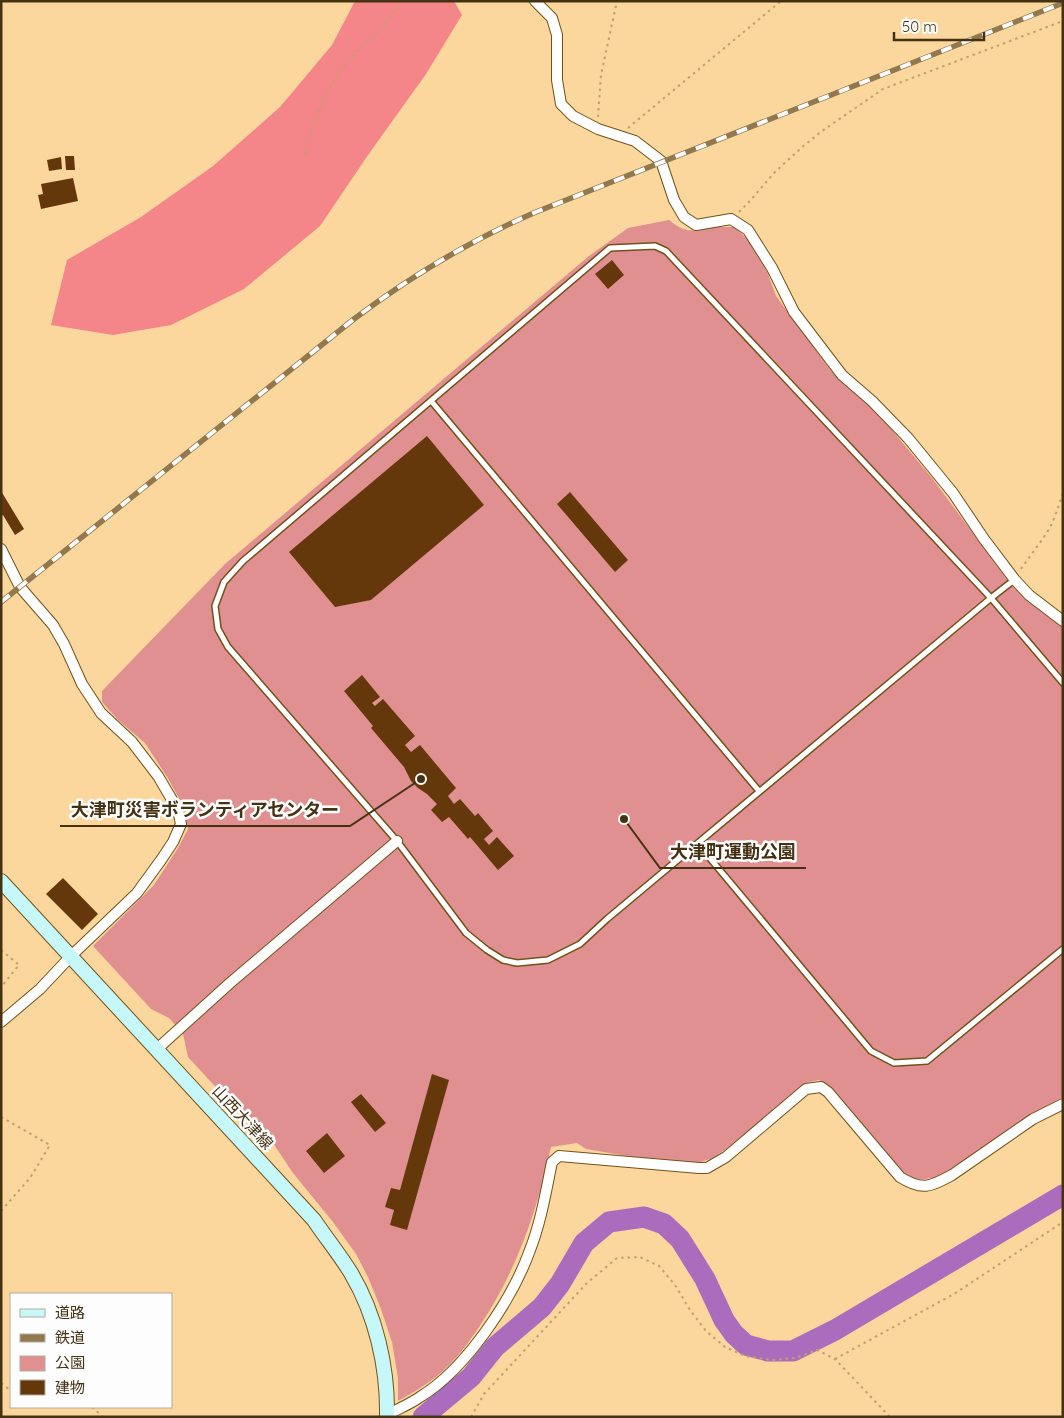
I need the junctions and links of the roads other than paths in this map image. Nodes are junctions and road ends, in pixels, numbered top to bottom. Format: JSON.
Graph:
{"nodes":[{"id":1,"x":535,"y":1,"type":"edge"},
{"id":2,"x":432,"y":402,"type":"junction"},
{"id":3,"x":1,"y":549,"type":"edge"},
{"id":4,"x":1015,"y":580,"type":"junction"},
{"id":5,"x":991,"y":598,"type":"junction"},
{"id":6,"x":1063,"y":621,"type":"edge"},
{"id":7,"x":1063,"y":683,"type":"edge"},
{"id":8,"x":759,"y":791,"type":"junction"},
{"id":9,"x":397,"y":841,"type":"junction"},
{"id":10,"x":698,"y":844,"type":"junction"},
{"id":11,"x":1,"y":881,"type":"edge"},
{"id":12,"x":1063,"y":949,"type":"edge"},
{"id":13,"x":71,"y":956,"type":"junction"},
{"id":14,"x":1,"y":1022,"type":"edge"},
{"id":15,"x":157,"y":1049,"type":"junction"},
{"id":16,"x":1063,"y":1104,"type":"edge"},
{"id":17,"x":387,"y":1416,"type":"edge"}],
"edges":[{"from":1,"to":4,"type":"street"},
{"from":2,"to":5,"type":"lane"},
{"from":2,"to":8,"type":"lane"},
{"from":2,"to":9,"type":"lane"},
{"from":3,"to":13,"type":"street"},
{"from":4,"to":5,"type":"lane"},
{"from":4,"to":6,"type":"street"},
{"from":5,"to":7,"type":"lane"},
{"from":5,"to":8,"type":"lane"},
{"from":8,"to":10,"type":"lane"},
{"from":9,"to":10,"type":"lane"},
{"from":9,"to":15,"type":"street"},
{"from":10,"to":12,"type":"lane"},
{"from":11,"to":13,"type":"main road","name":"山西大津線"},
{"from":13,"to":14,"type":"street"},
{"from":13,"to":15,"type":"main road","name":"山西大津線"},
{"from":15,"to":17,"type":"main road","name":"山西大津線"},
{"from":16,"to":17,"type":"street"}]}
